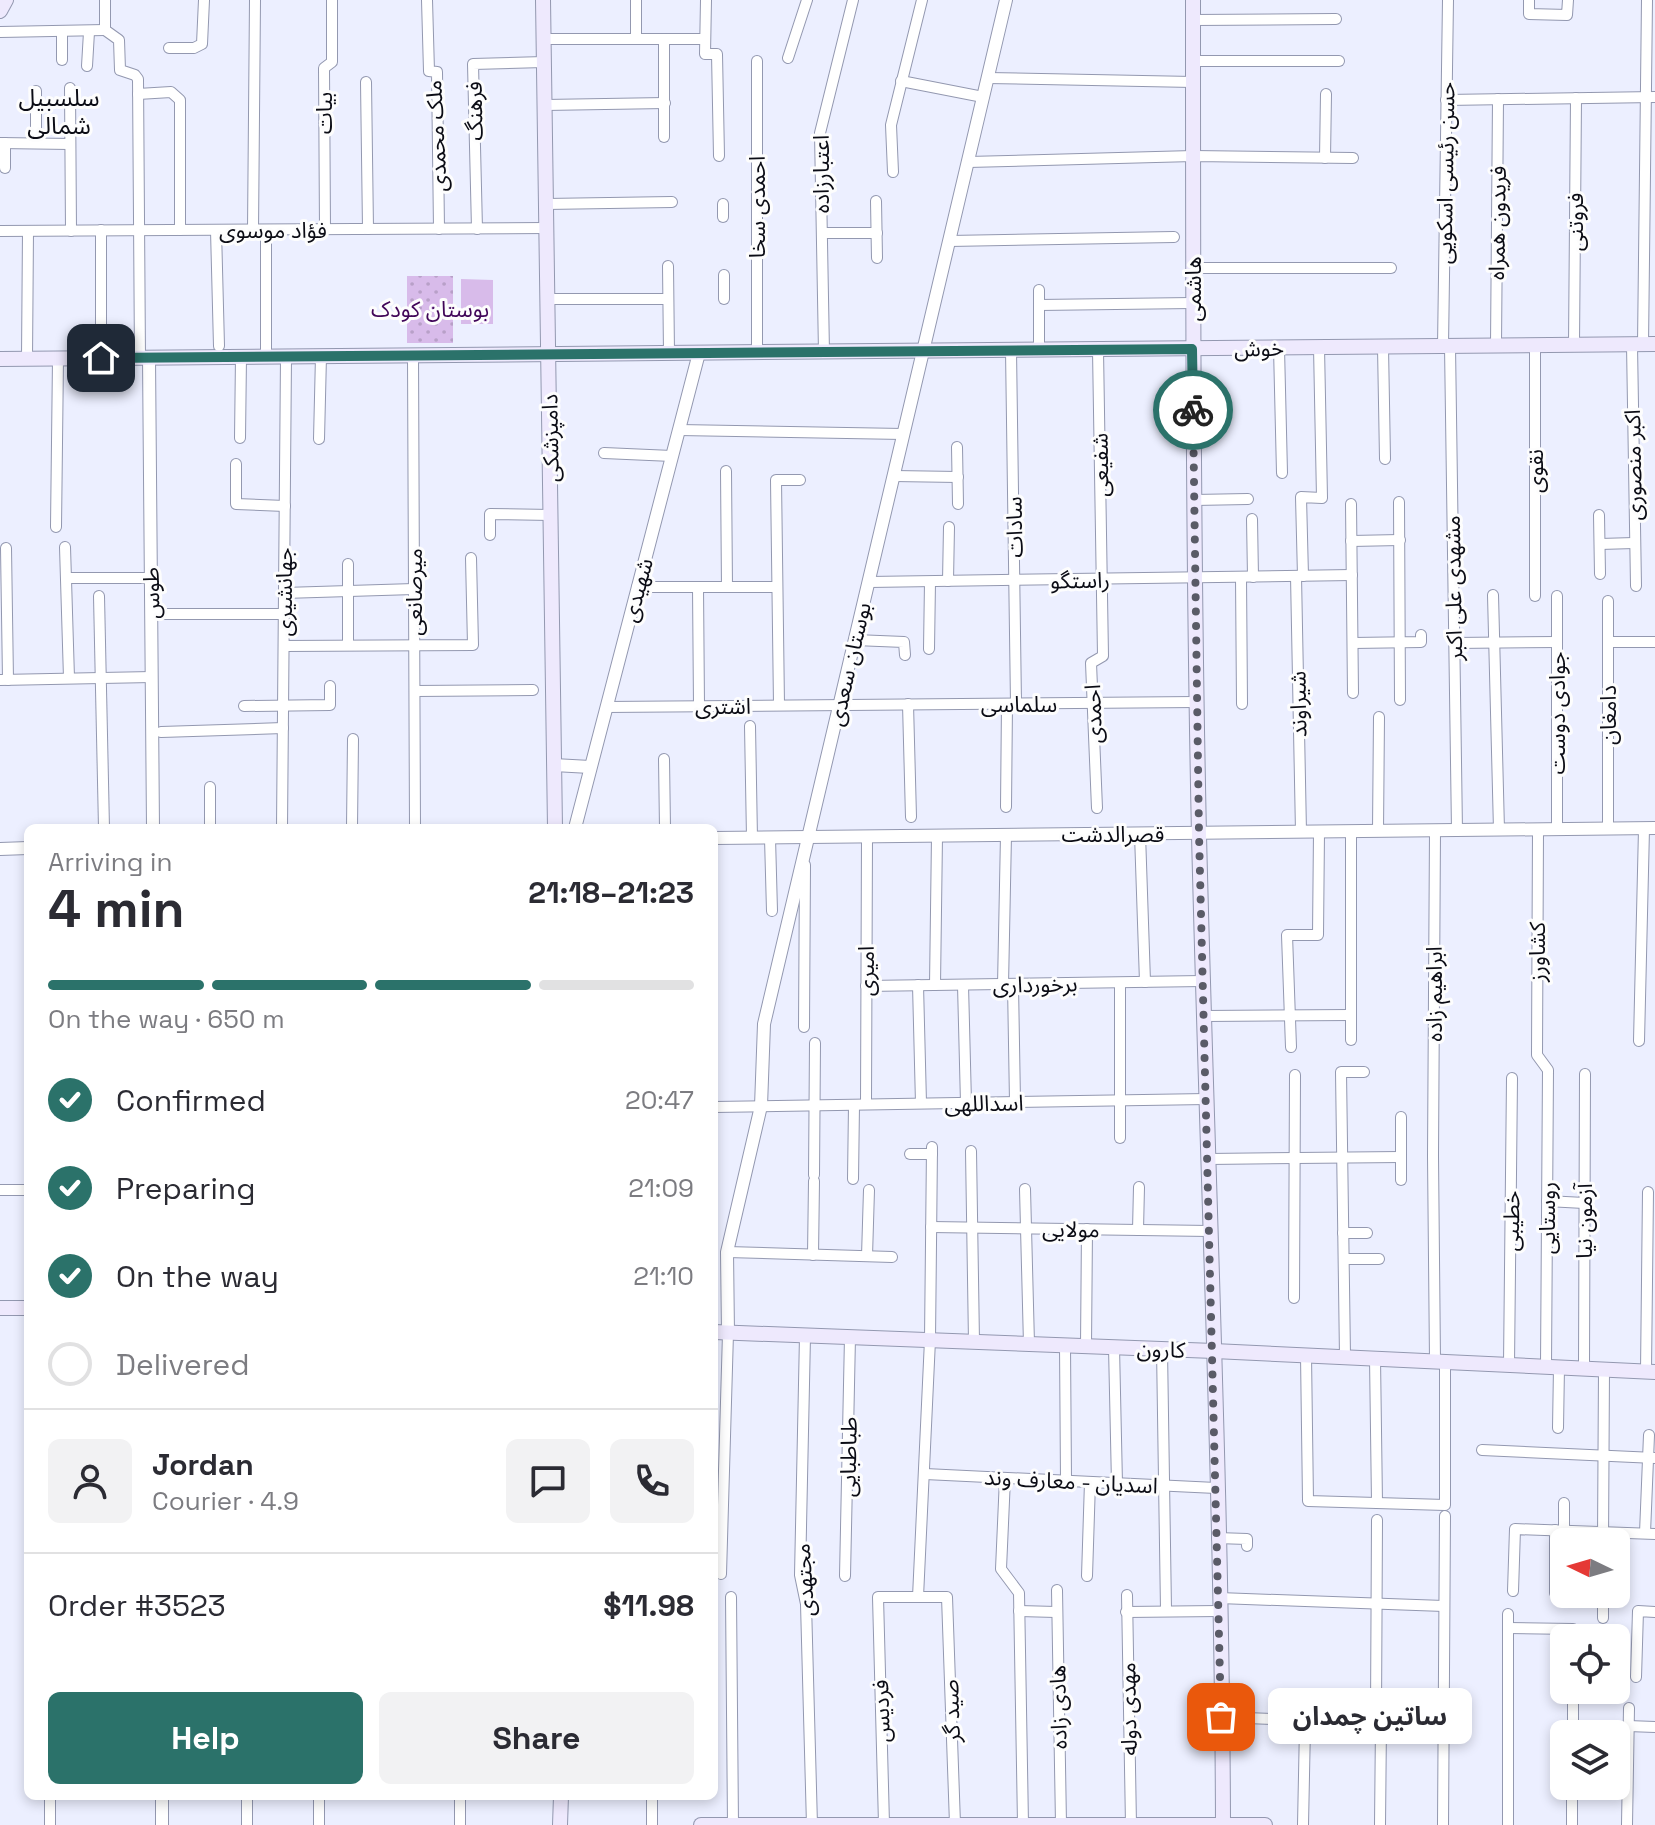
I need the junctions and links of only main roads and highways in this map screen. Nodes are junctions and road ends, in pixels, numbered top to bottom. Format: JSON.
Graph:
{"nodes":[{"id":1,"x":6,"y":0,"type":"edge"},
{"id":2,"x":543,"y":0,"type":"edge"},
{"id":3,"x":1193,"y":0,"type":"edge"},
{"id":4,"x":0,"y":11,"type":"edge"},
{"id":5,"x":1643,"y":345,"type":"edge"},
{"id":6,"x":1192,"y":349,"type":"junction"},
{"id":7,"x":549,"y":354,"type":"junction"},
{"id":8,"x":0,"y":359,"type":"edge"},
{"id":9,"x":555,"y":824,"type":"edge"},
{"id":10,"x":0,"y":1308,"type":"edge"},
{"id":11,"x":24,"y":1308,"type":"edge"},
{"id":12,"x":721,"y":1333,"type":"edge"},
{"id":13,"x":1214,"y":1351,"type":"junction"},
{"id":14,"x":1651,"y":1371,"type":"edge"},
{"id":15,"x":561,"y":1800,"type":"edge"},
{"id":16,"x":884,"y":1824,"type":"edge"},
{"id":17,"x":955,"y":1824,"type":"edge"},
{"id":18,"x":1023,"y":1824,"type":"edge"},
{"id":19,"x":1065,"y":1824,"type":"edge"},
{"id":20,"x":1131,"y":1824,"type":"edge"},
{"id":21,"x":1223,"y":1824,"type":"edge"},
{"id":22,"x":560,"y":1825,"type":"edge"},
{"id":23,"x":701,"y":1825,"type":"edge"},
{"id":24,"x":733,"y":1825,"type":"edge"},
{"id":25,"x":796,"y":1825,"type":"edge"},
{"id":26,"x":812,"y":1825,"type":"edge"},
{"id":27,"x":898,"y":1825,"type":"edge"},
{"id":28,"x":993,"y":1825,"type":"edge"},
{"id":29,"x":1265,"y":1825,"type":"edge"}],
"edges":[{"from":1,"to":4,"type":"main road"},
{"from":2,"to":7,"type":"main road","name":"دامپزشکی"},
{"from":3,"to":6,"type":"main road","name":"هاشمی"},
{"from":5,"to":6,"type":"main road","name":"خوش"},
{"from":6,"to":7,"type":"main road","name":"خوش"},
{"from":6,"to":13,"type":"main road","name":"هاشمی"},
{"from":7,"to":8,"type":"main road","name":"خوش"},
{"from":7,"to":9,"type":"main road","name":"دامپزشکی"},
{"from":10,"to":11,"type":"main road"},
{"from":12,"to":13,"type":"main road","name":"کارون"},
{"from":13,"to":14,"type":"main road","name":"کارون"},
{"from":13,"to":21,"type":"main road","name":"هاشمی"},
{"from":15,"to":22,"type":"main road"},
{"from":16,"to":26,"type":"main road"},
{"from":16,"to":27,"type":"main road"},
{"from":17,"to":27,"type":"main road"},
{"from":17,"to":28,"type":"main road"},
{"from":18,"to":19,"type":"main road"},
{"from":18,"to":28,"type":"main road"},
{"from":19,"to":20,"type":"main road"},
{"from":20,"to":21,"type":"main road"},
{"from":21,"to":29,"type":"main road"},
{"from":23,"to":24,"type":"main road"},
{"from":24,"to":25,"type":"main road"},
{"from":25,"to":26,"type":"main road"}]}
